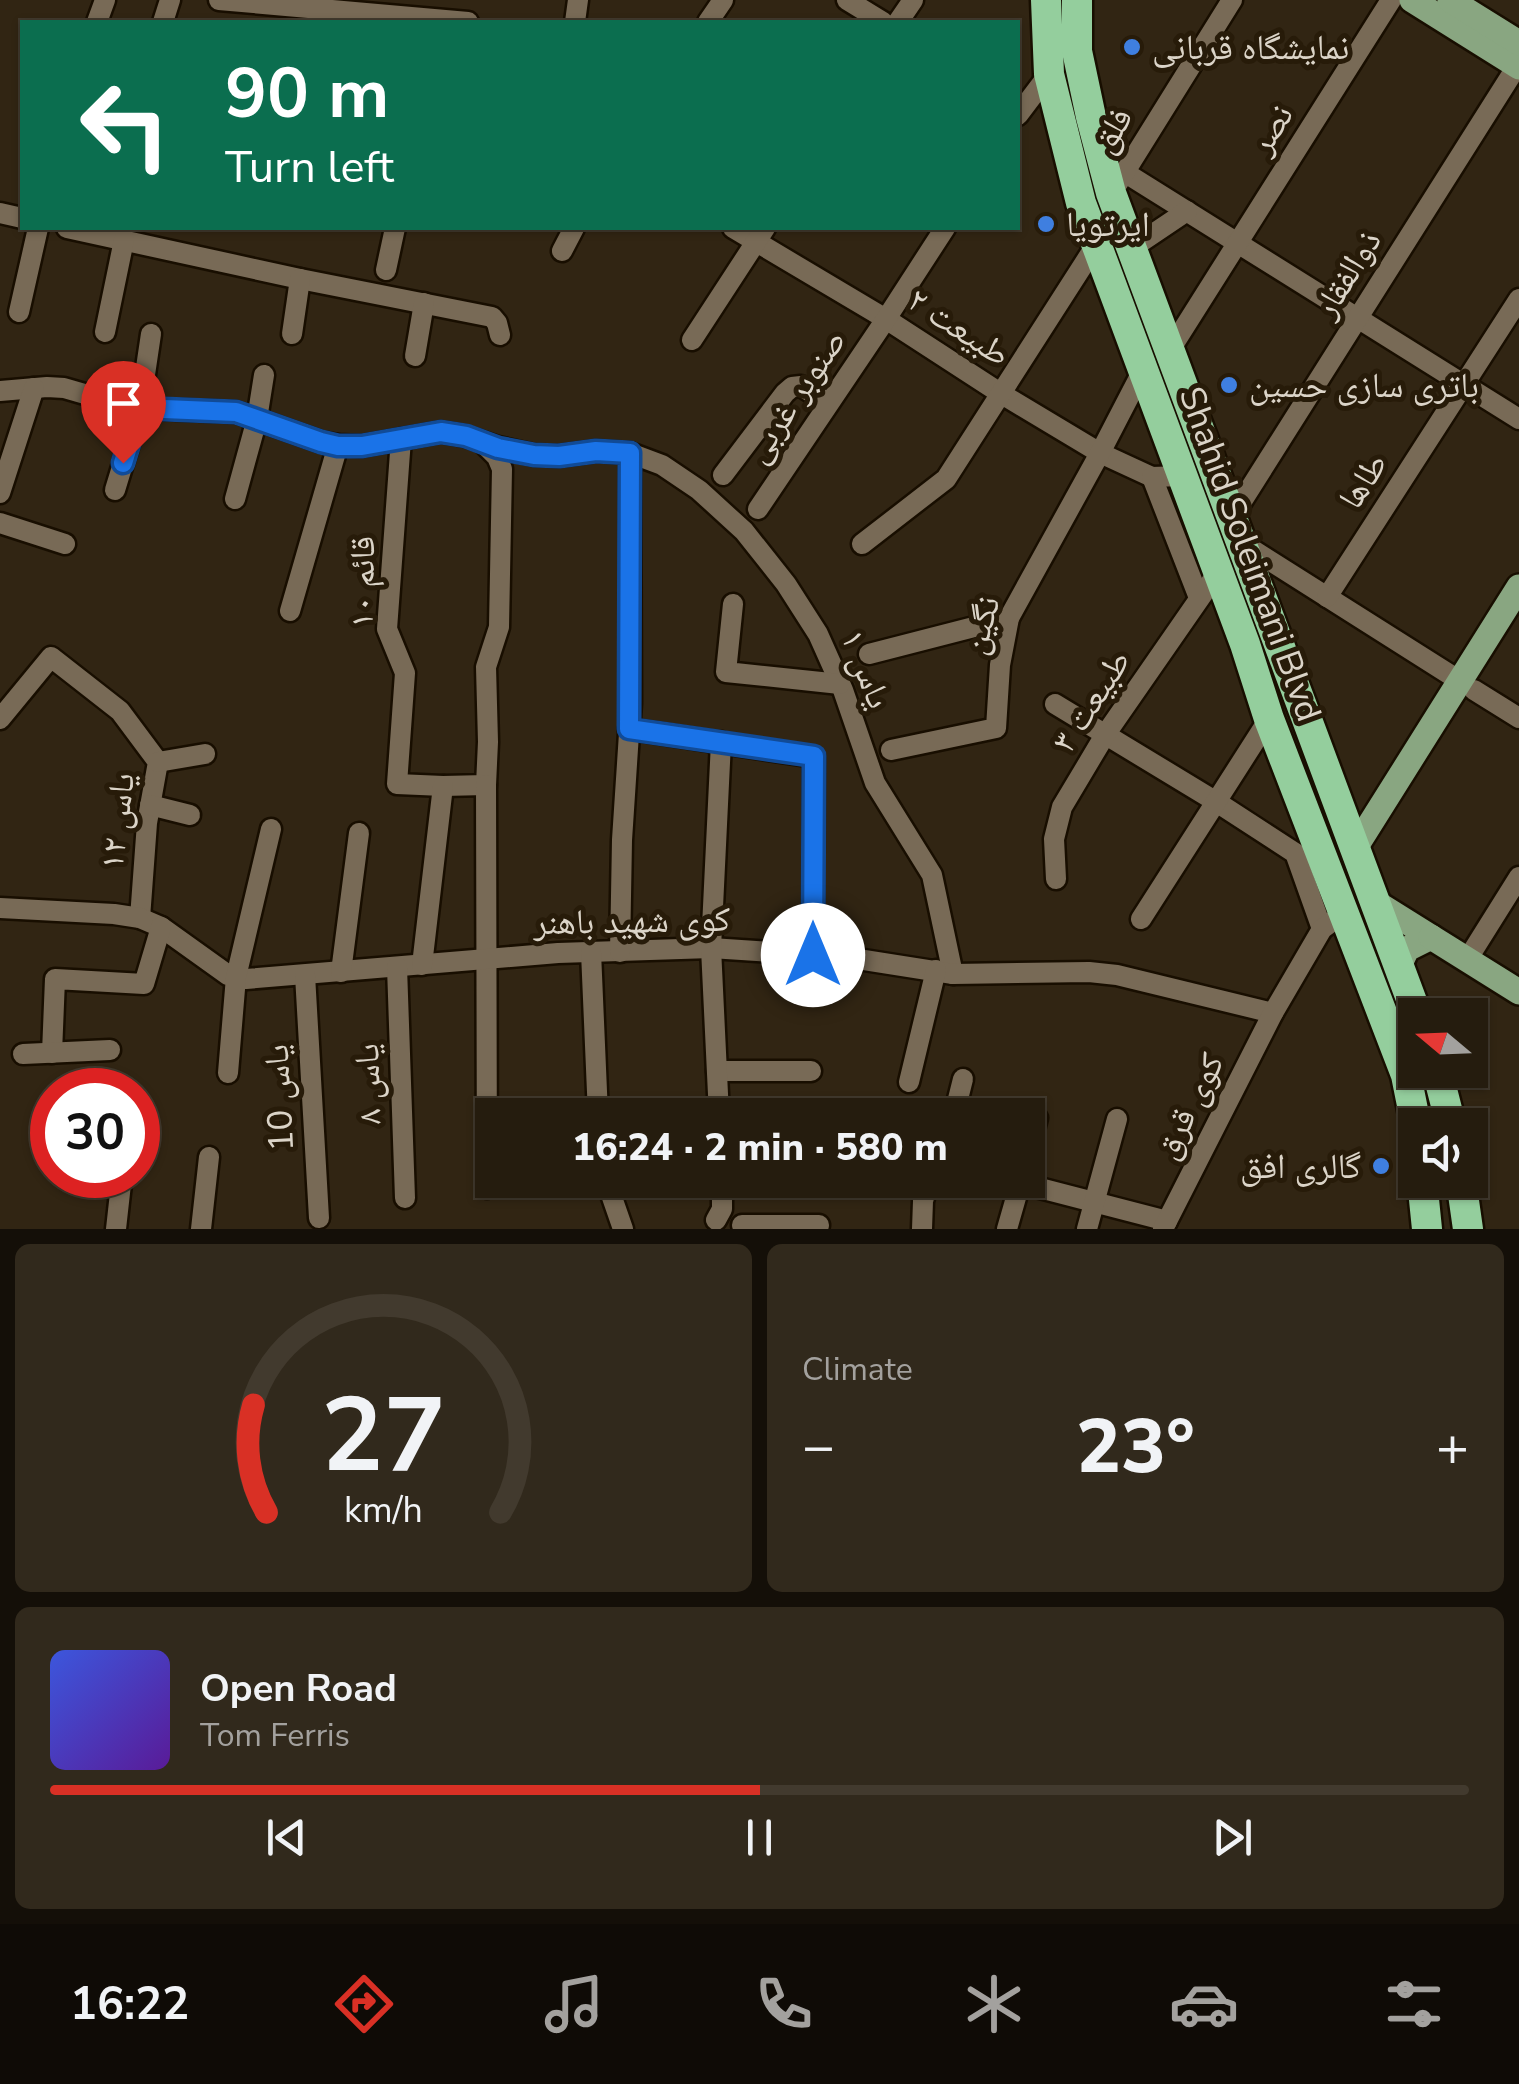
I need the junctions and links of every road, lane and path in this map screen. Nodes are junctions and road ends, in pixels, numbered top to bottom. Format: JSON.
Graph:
{"nodes":[{"id":1,"x":219,"y":0,"type":"edge"},
{"id":2,"x":847,"y":0,"type":"edge"},
{"id":3,"x":1046,"y":0,"type":"edge"},
{"id":4,"x":1077,"y":0,"type":"edge"},
{"id":5,"x":1232,"y":0,"type":"edge"},
{"id":6,"x":1391,"y":0,"type":"edge"},
{"id":7,"x":1412,"y":0,"type":"edge"},
{"id":8,"x":1450,"y":0,"type":"edge"},
{"id":9,"x":289,"y":4,"type":"edge"},
{"id":10,"x":249,"y":13,"type":"edge"},
{"id":11,"x":402,"y":13,"type":"edge"},
{"id":12,"x":330,"y":17,"type":"edge"},
{"id":13,"x":453,"y":20,"type":"edge"},
{"id":14,"x":880,"y":20,"type":"edge"},
{"id":15,"x":1519,"y":60,"type":"edge"},
{"id":16,"x":1049,"y":74,"type":"junction"},
{"id":17,"x":1020,"y":110,"type":"edge"},
{"id":18,"x":1118,"y":182,"type":"junction"},
{"id":19,"x":1187,"y":211,"type":"junction"},
{"id":20,"x":38,"y":230,"type":"edge"},
{"id":21,"x":76,"y":230,"type":"edge"},
{"id":22,"x":395,"y":230,"type":"edge"},
{"id":23,"x":573,"y":230,"type":"edge"},
{"id":24,"x":944,"y":230,"type":"edge"},
{"id":25,"x":760,"y":234,"type":"edge"},
{"id":26,"x":124,"y":240,"type":"junction"},
{"id":27,"x":1238,"y":243,"type":"junction"},
{"id":28,"x":1096,"y":245,"type":"junction"},
{"id":29,"x":1132,"y":248,"type":"junction"},
{"id":30,"x":562,"y":250,"type":"dead end"},
{"id":31,"x":386,"y":270,"type":"dead end"},
{"id":32,"x":300,"y":278,"type":"junction"},
{"id":33,"x":1519,"y":299,"type":"edge"},
{"id":34,"x":424,"y":303,"type":"junction"},
{"id":35,"x":18,"y":312,"type":"dead end"},
{"id":36,"x":1358,"y":318,"type":"junction"},
{"id":37,"x":886,"y":319,"type":"junction"},
{"id":38,"x":105,"y":332,"type":"dead end"},
{"id":39,"x":151,"y":334,"type":"dead end"},
{"id":40,"x":292,"y":334,"type":"dead end"},
{"id":41,"x":500,"y":336,"type":"dead end"},
{"id":42,"x":692,"y":340,"type":"dead end"},
{"id":43,"x":1170,"y":350,"type":"junction"},
{"id":44,"x":415,"y":356,"type":"dead end"},
{"id":45,"x":1143,"y":370,"type":"junction"},
{"id":46,"x":264,"y":375,"type":"dead end"},
{"id":47,"x":1464,"y":384,"type":"junction"},
{"id":48,"x":34,"y":388,"type":"junction"},
{"id":49,"x":0,"y":391,"type":"edge"},
{"id":50,"x":1000,"y":393,"type":"junction"},
{"id":51,"x":828,"y":403,"type":"junction"},
{"id":52,"x":140,"y":408,"type":"junction"},
{"id":53,"x":256,"y":419,"type":"junction"},
{"id":54,"x":1519,"y":419,"type":"edge"},
{"id":55,"x":401,"y":439,"type":"junction"},
{"id":56,"x":482,"y":442,"type":"junction"},
{"id":57,"x":338,"y":446,"type":"junction"},
{"id":58,"x":630,"y":453,"type":"junction"},
{"id":59,"x":1100,"y":453,"type":"junction"},
{"id":60,"x":723,"y":475,"type":"dead end"},
{"id":61,"x":1167,"y":477,"type":"junction"},
{"id":62,"x":114,"y":490,"type":"dead end"},
{"id":63,"x":0,"y":493,"type":"edge"},
{"id":64,"x":234,"y":499,"type":"dead end"},
{"id":65,"x":758,"y":509,"type":"dead end"},
{"id":66,"x":0,"y":523,"type":"edge"},
{"id":67,"x":1237,"y":530,"type":"junction"},
{"id":68,"x":65,"y":544,"type":"dead end"},
{"id":69,"x":862,"y":544,"type":"dead end"},
{"id":70,"x":1218,"y":572,"type":"junction"},
{"id":71,"x":1519,"y":587,"type":"edge"},
{"id":72,"x":1327,"y":597,"type":"junction"},
{"id":73,"x":1199,"y":598,"type":"junction"},
{"id":74,"x":733,"y":604,"type":"dead end"},
{"id":75,"x":290,"y":611,"type":"dead end"},
{"id":76,"x":1009,"y":618,"type":"junction"},
{"id":77,"x":1519,"y":619,"type":"edge"},
{"id":78,"x":868,"y":654,"type":"dead end"},
{"id":79,"x":840,"y":684,"type":"junction"},
{"id":80,"x":1467,"y":685,"type":"junction"},
{"id":81,"x":1056,"y":704,"type":"dead end"},
{"id":82,"x":1519,"y":718,"type":"edge"},
{"id":83,"x":0,"y":719,"type":"edge"},
{"id":84,"x":1269,"y":719,"type":"junction"},
{"id":85,"x":629,"y":729,"type":"junction"},
{"id":86,"x":1106,"y":735,"type":"junction"},
{"id":87,"x":721,"y":742,"type":"junction"},
{"id":88,"x":891,"y":750,"type":"dead end"},
{"id":89,"x":204,"y":754,"type":"dead end"},
{"id":90,"x":158,"y":762,"type":"junction"},
{"id":91,"x":486,"y":785,"type":"junction"},
{"id":92,"x":443,"y":786,"type":"junction"},
{"id":93,"x":1215,"y":801,"type":"junction"},
{"id":94,"x":150,"y":806,"type":"junction"},
{"id":95,"x":190,"y":814,"type":"dead end"},
{"id":96,"x":270,"y":830,"type":"dead end"},
{"id":97,"x":359,"y":833,"type":"dead end"},
{"id":98,"x":1359,"y":858,"type":"junction"},
{"id":99,"x":1519,"y":877,"type":"edge"},
{"id":100,"x":1056,"y":878,"type":"dead end"},
{"id":101,"x":1375,"y":902,"type":"junction"},
{"id":102,"x":0,"y":908,"type":"edge"},
{"id":103,"x":140,"y":918,"type":"junction"},
{"id":104,"x":1141,"y":919,"type":"dead end"},
{"id":105,"x":1333,"y":920,"type":"junction"},
{"id":106,"x":161,"y":927,"type":"junction"},
{"id":107,"x":1431,"y":937,"type":"junction"},
{"id":108,"x":711,"y":948,"type":"junction"},
{"id":109,"x":591,"y":952,"type":"junction"},
{"id":110,"x":620,"y":952,"type":"junction"},
{"id":111,"x":813,"y":955,"type":"junction"},
{"id":112,"x":486,"y":959,"type":"junction"},
{"id":113,"x":1467,"y":960,"type":"junction"},
{"id":114,"x":422,"y":965,"type":"junction"},
{"id":115,"x":1399,"y":966,"type":"junction"},
{"id":116,"x":397,"y":967,"type":"junction"},
{"id":117,"x":341,"y":972,"type":"junction"},
{"id":118,"x":944,"y":972,"type":"junction"},
{"id":119,"x":304,"y":975,"type":"junction"},
{"id":120,"x":236,"y":978,"type":"junction"},
{"id":121,"x":1519,"y":992,"type":"edge"},
{"id":122,"x":1411,"y":998,"type":"edge"},
{"id":123,"x":1274,"y":1013,"type":"junction"},
{"id":124,"x":110,"y":1050,"type":"dead end"},
{"id":125,"x":52,"y":1053,"type":"junction"},
{"id":126,"x":23,"y":1054,"type":"dead end"},
{"id":127,"x":811,"y":1071,"type":"dead end"},
{"id":128,"x":717,"y":1072,"type":"junction"},
{"id":129,"x":228,"y":1073,"type":"dead end"},
{"id":130,"x":962,"y":1079,"type":"dead end"},
{"id":131,"x":910,"y":1082,"type":"dead end"},
{"id":132,"x":486,"y":1098,"type":"edge"},
{"id":133,"x":597,"y":1098,"type":"edge"},
{"id":134,"x":718,"y":1098,"type":"edge"},
{"id":135,"x":958,"y":1098,"type":"edge"},
{"id":136,"x":1413,"y":1108,"type":"edge"},
{"id":137,"x":1117,"y":1119,"type":"dead end"},
{"id":138,"x":209,"y":1157,"type":"dead end"},
{"id":139,"x":1045,"y":1188,"type":"edge"},
{"id":140,"x":119,"y":1198,"type":"edge"},
{"id":141,"x":405,"y":1198,"type":"dead end"},
{"id":142,"x":611,"y":1198,"type":"edge"},
{"id":143,"x":722,"y":1198,"type":"edge"},
{"id":144,"x":924,"y":1198,"type":"edge"},
{"id":145,"x":1013,"y":1198,"type":"edge"},
{"id":146,"x":1424,"y":1198,"type":"edge"},
{"id":147,"x":1464,"y":1198,"type":"edge"},
{"id":148,"x":1093,"y":1201,"type":"junction"},
{"id":149,"x":319,"y":1218,"type":"dead end"},
{"id":150,"x":716,"y":1220,"type":"dead end"},
{"id":151,"x":742,"y":1225,"type":"dead end"},
{"id":152,"x":1165,"y":1225,"type":"edge"},
{"id":153,"x":116,"y":1229,"type":"edge"},
{"id":154,"x":201,"y":1229,"type":"edge"},
{"id":155,"x":622,"y":1229,"type":"edge"},
{"id":156,"x":818,"y":1229,"type":"edge"},
{"id":157,"x":922,"y":1229,"type":"edge"},
{"id":158,"x":1007,"y":1229,"type":"edge"},
{"id":159,"x":1087,"y":1229,"type":"edge"},
{"id":160,"x":1427,"y":1229,"type":"edge"},
{"id":161,"x":1468,"y":1229,"type":"edge"}],
"edges":[{"from":1,"to":10,"type":"street"},
{"from":2,"to":14,"type":"street"},
{"from":3,"to":16,"type":"highway","name":"Shahid Soleimani Blvd"},
{"from":4,"to":18,"type":"highway","name":"Shahid Soleimani Blvd"},
{"from":5,"to":18,"type":"street","name":"فلق"},
{"from":6,"to":27,"type":"street","name":"نصر"},
{"from":7,"to":15,"type":"main road"},
{"from":8,"to":15,"type":"main road"},
{"from":9,"to":10,"type":"street"},
{"from":9,"to":12,"type":"street"},
{"from":11,"to":12,"type":"street"},
{"from":11,"to":13,"type":"street"},
{"from":15,"to":36,"type":"street","name":"ذوالفقار"},
{"from":16,"to":17,"type":"street"},
{"from":16,"to":28,"type":"highway","name":"Shahid Soleimani Blvd"},
{"from":18,"to":19,"type":"street"},
{"from":18,"to":29,"type":"highway","name":"Shahid Soleimani Blvd"},
{"from":19,"to":27,"type":"street"},
{"from":19,"to":29,"type":"street"},
{"from":20,"to":35,"type":"street"},
{"from":21,"to":26,"type":"street"},
{"from":22,"to":31,"type":"street"},
{"from":23,"to":30,"type":"street"},
{"from":24,"to":37,"type":"street","name":"صنوبر غربی"},
{"from":25,"to":37,"type":"street","name":"طبیعت ۲"},
{"from":25,"to":42,"type":"street"},
{"from":26,"to":32,"type":"street"},
{"from":26,"to":38,"type":"street"},
{"from":27,"to":36,"type":"street"},
{"from":27,"to":43,"type":"street","name":"نصر"},
{"from":28,"to":45,"type":"highway","name":"Shahid Soleimani Blvd"},
{"from":28,"to":50,"type":"street"},
{"from":29,"to":43,"type":"highway","name":"Shahid Soleimani Blvd"},
{"from":32,"to":34,"type":"street"},
{"from":32,"to":40,"type":"street"},
{"from":33,"to":47,"type":"street","name":"طاها"},
{"from":34,"to":41,"type":"street"},
{"from":34,"to":44,"type":"street"},
{"from":36,"to":47,"type":"street"},
{"from":36,"to":67,"type":"street","name":"ذوالفقار"},
{"from":37,"to":50,"type":"street","name":"طبیعت ۲"},
{"from":37,"to":51,"type":"street","name":"صنوبر غربی"},
{"from":39,"to":52,"type":"street"},
{"from":43,"to":67,"type":"highway","name":"Shahid Soleimani Blvd"},
{"from":45,"to":59,"type":"street","name":"نگین"},
{"from":45,"to":61,"type":"highway","name":"Shahid Soleimani Blvd"},
{"from":46,"to":53,"type":"street"},
{"from":47,"to":54,"type":"street"},
{"from":47,"to":72,"type":"street","name":"طاها"},
{"from":48,"to":49,"type":"street"},
{"from":48,"to":52,"type":"street"},
{"from":48,"to":63,"type":"street"},
{"from":50,"to":59,"type":"street","name":"طبیعت ۲"},
{"from":50,"to":69,"type":"street"},
{"from":51,"to":60,"type":"street"},
{"from":51,"to":65,"type":"street","name":"صنوبر غربی"},
{"from":52,"to":53,"type":"street"},
{"from":52,"to":62,"type":"street"},
{"from":53,"to":57,"type":"street"},
{"from":53,"to":64,"type":"street"},
{"from":55,"to":56,"type":"street"},
{"from":55,"to":57,"type":"street"},
{"from":55,"to":92,"type":"street","name":"قائم ۱۰"},
{"from":56,"to":58,"type":"street"},
{"from":56,"to":91,"type":"street"},
{"from":57,"to":75,"type":"street"},
{"from":58,"to":79,"type":"street","name":"یاس ۱"},
{"from":58,"to":85,"type":"street"},
{"from":59,"to":61,"type":"street","name":"طبیعت ۲"},
{"from":59,"to":76,"type":"street","name":"نگین"},
{"from":61,"to":70,"type":"highway","name":"Shahid Soleimani Blvd"},
{"from":61,"to":73,"type":"street"},
{"from":66,"to":68,"type":"street"},
{"from":67,"to":72,"type":"street"},
{"from":67,"to":98,"type":"highway","name":"Shahid Soleimani Blvd"},
{"from":70,"to":73,"type":"street","name":"طبیعت ٣"},
{"from":70,"to":84,"type":"highway","name":"Shahid Soleimani Blvd"},
{"from":71,"to":80,"type":"main road"},
{"from":72,"to":80,"type":"street"},
{"from":73,"to":86,"type":"street","name":"طبیعت ٣"},
{"from":74,"to":79,"type":"street"},
{"from":76,"to":78,"type":"street"},
{"from":76,"to":88,"type":"street","name":"نگین"},
{"from":77,"to":80,"type":"main road"},
{"from":79,"to":118,"type":"street","name":"یاس ۱"},
{"from":80,"to":82,"type":"street"},
{"from":80,"to":98,"type":"main road"},
{"from":81,"to":86,"type":"street"},
{"from":83,"to":90,"type":"street","name":"یاس ۱۲"},
{"from":84,"to":93,"type":"street"},
{"from":84,"to":105,"type":"highway","name":"Shahid Soleimani Blvd"},
{"from":85,"to":87,"type":"street"},
{"from":85,"to":110,"type":"street"},
{"from":86,"to":93,"type":"street"},
{"from":86,"to":100,"type":"street","name":"طبیعت ٣"},
{"from":87,"to":108,"type":"street"},
{"from":87,"to":111,"type":"street"},
{"from":89,"to":90,"type":"street"},
{"from":90,"to":94,"type":"street","name":"یاس ۱۲"},
{"from":91,"to":92,"type":"street"},
{"from":91,"to":112,"type":"street"},
{"from":92,"to":114,"type":"street"},
{"from":93,"to":104,"type":"street"},
{"from":93,"to":105,"type":"street"},
{"from":94,"to":95,"type":"street"},
{"from":94,"to":103,"type":"street","name":"یاس ۱۲"},
{"from":96,"to":120,"type":"street"},
{"from":97,"to":117,"type":"street"},
{"from":98,"to":101,"type":"highway","name":"Shahid Soleimani Blvd"},
{"from":99,"to":113,"type":"street"},
{"from":101,"to":107,"type":"main road"},
{"from":101,"to":115,"type":"highway","name":"Shahid Soleimani Blvd"},
{"from":102,"to":103,"type":"street"},
{"from":103,"to":106,"type":"street"},
{"from":105,"to":123,"type":"street"},
{"from":105,"to":136,"type":"highway","name":"Shahid Soleimani Blvd"},
{"from":106,"to":120,"type":"street"},
{"from":106,"to":125,"type":"street"},
{"from":107,"to":113,"type":"main road"},
{"from":107,"to":115,"type":"main road"},
{"from":108,"to":110,"type":"street","name":"کوی شهید باهنر"},
{"from":108,"to":111,"type":"street","name":"کوی شهید باهنر"},
{"from":108,"to":128,"type":"street"},
{"from":109,"to":110,"type":"street","name":"کوی شهید باهنر"},
{"from":109,"to":112,"type":"street","name":"کوی شهید باهنر"},
{"from":109,"to":133,"type":"street"},
{"from":111,"to":118,"type":"street","name":"کوی شهید باهنر"},
{"from":112,"to":114,"type":"street","name":"کوی شهید باهنر"},
{"from":112,"to":132,"type":"street"},
{"from":113,"to":121,"type":"main road"},
{"from":114,"to":116,"type":"street","name":"کوی شهید باهنر"},
{"from":115,"to":122,"type":"highway","name":"Shahid Soleimani Blvd"},
{"from":116,"to":117,"type":"street","name":"کوی شهید باهنر"},
{"from":116,"to":141,"type":"street","name":"یاس ۸"},
{"from":117,"to":119,"type":"street","name":"کوی شهید باهنر"},
{"from":118,"to":123,"type":"street","name":"کوی شهید باهنر"},
{"from":118,"to":131,"type":"street"},
{"from":119,"to":120,"type":"street","name":"کوی شهید باهنر"},
{"from":119,"to":149,"type":"street","name":"یاس 10"},
{"from":120,"to":129,"type":"street"},
{"from":123,"to":152,"type":"street","name":"کوی قرق"},
{"from":124,"to":125,"type":"street"},
{"from":125,"to":126,"type":"street"},
{"from":127,"to":128,"type":"street"},
{"from":128,"to":134,"type":"street"},
{"from":130,"to":135,"type":"street"},
{"from":137,"to":148,"type":"street"},
{"from":138,"to":154,"type":"street"},
{"from":139,"to":148,"type":"street"},
{"from":140,"to":153,"type":"street"},
{"from":142,"to":155,"type":"street"},
{"from":143,"to":150,"type":"street"},
{"from":144,"to":157,"type":"street"},
{"from":145,"to":158,"type":"street"},
{"from":146,"to":160,"type":"highway"},
{"from":147,"to":161,"type":"highway"},
{"from":148,"to":152,"type":"street"},
{"from":148,"to":159,"type":"street"},
{"from":151,"to":156,"type":"street"}]}
